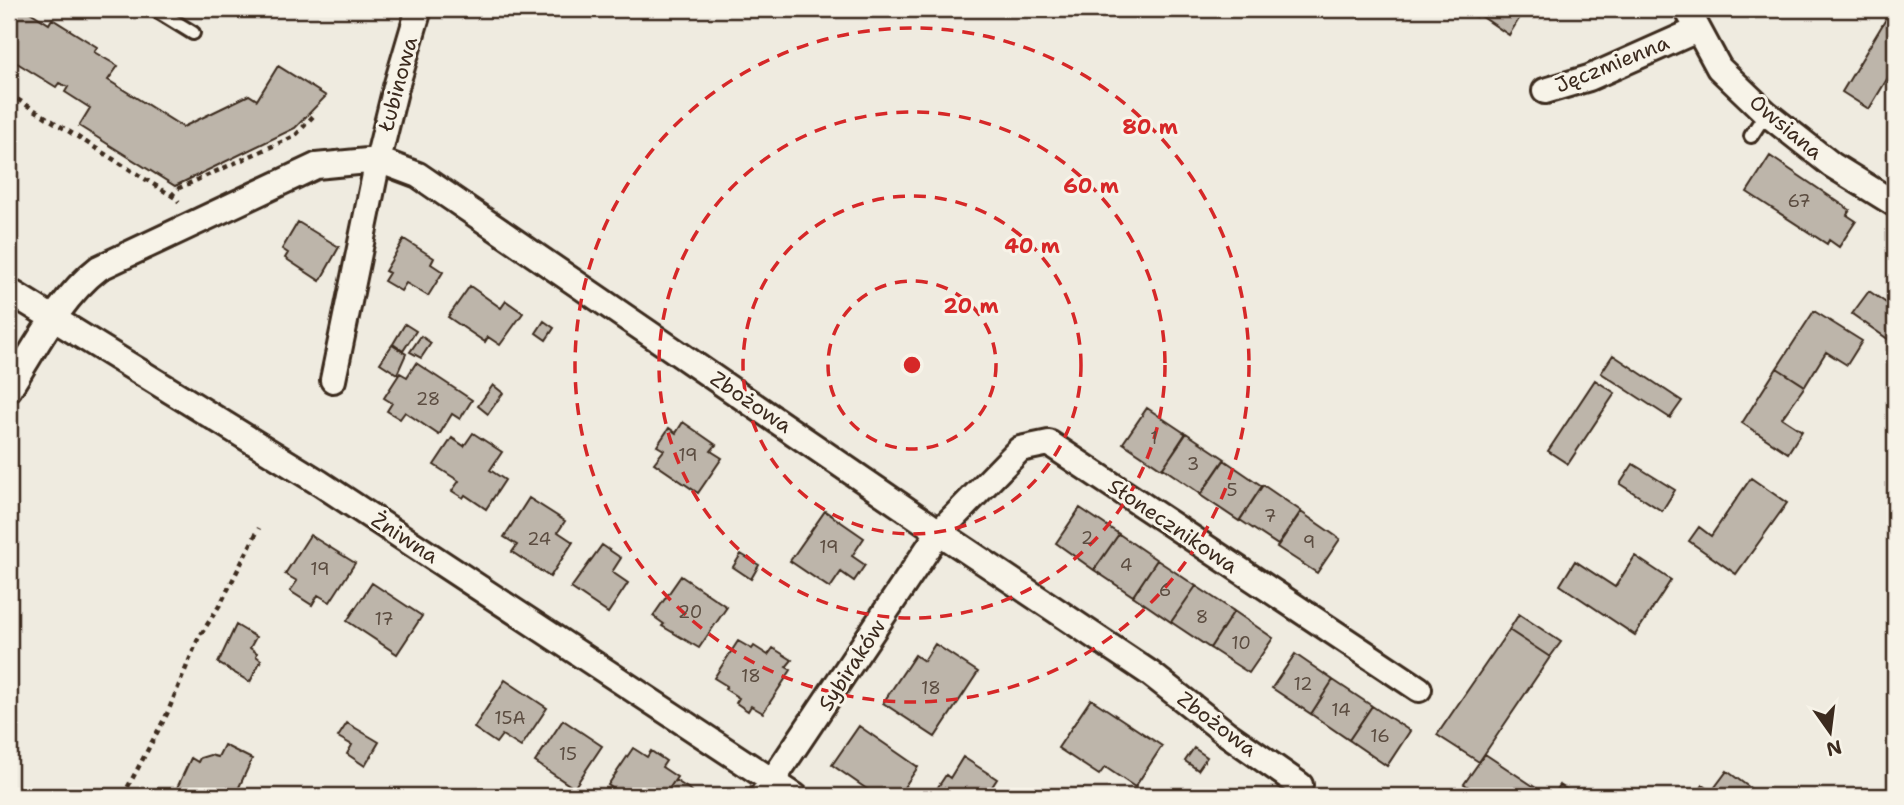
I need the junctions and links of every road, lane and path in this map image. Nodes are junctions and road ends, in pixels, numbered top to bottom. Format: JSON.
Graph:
{"nodes":[{"id":1,"x":154,"y":9,"type":"edge"},
{"id":2,"x":419,"y":9,"type":"edge"},
{"id":3,"x":1692,"y":19,"type":"edge"},
{"id":4,"x":193,"y":33,"type":"dead end"},
{"id":5,"x":1545,"y":91,"type":"dead end"},
{"id":6,"x":9,"y":94,"type":"edge"},
{"id":7,"x":316,"y":113,"type":"dead end"},
{"id":8,"x":1766,"y":113,"type":"junction"},
{"id":9,"x":1751,"y":136,"type":"dead end"},
{"id":10,"x":378,"y":160,"type":"junction"},
{"id":11,"x":171,"y":196,"type":"junction"},
{"id":12,"x":1895,"y":204,"type":"edge"},
{"id":13,"x":182,"y":208,"type":"dead end"},
{"id":14,"x":9,"y":290,"type":"edge"},
{"id":15,"x":54,"y":318,"type":"junction"},
{"id":16,"x":333,"y":380,"type":"dead end"},
{"id":17,"x":9,"y":389,"type":"edge"},
{"id":18,"x":259,"y":528,"type":"dead end"},
{"id":19,"x":939,"y":532,"type":"junction"},
{"id":20,"x":1419,"y":689,"type":"dead end"},
{"id":21,"x":1300,"y":785,"type":"dead end"},
{"id":22,"x":768,"y":789,"type":"edge"},
{"id":23,"x":123,"y":796,"type":"edge"},
{"id":24,"x":795,"y":796,"type":"edge"}],
"edges":[{"from":1,"to":4,"type":"lane"},
{"from":2,"to":10,"type":"street","name":"Łubinowa"},
{"from":3,"to":5,"type":"street","name":"Jęczmienna"},
{"from":3,"to":8,"type":"street","name":"Owsiana"},
{"from":6,"to":11,"type":"path"},
{"from":7,"to":11,"type":"path"},
{"from":8,"to":9,"type":"lane"},
{"from":8,"to":12,"type":"street","name":"Owsiana"},
{"from":10,"to":15,"type":"street"},
{"from":10,"to":16,"type":"street"},
{"from":10,"to":19,"type":"street","name":"Zbożowa"},
{"from":11,"to":13,"type":"path"},
{"from":14,"to":15,"type":"street","name":"Żniwna"},
{"from":15,"to":17,"type":"street"},
{"from":15,"to":22,"type":"street","name":"Żniwna"},
{"from":18,"to":23,"type":"path"},
{"from":19,"to":20,"type":"street","name":"Słonecznikowa"},
{"from":19,"to":21,"type":"street","name":"Zbożowa"},
{"from":19,"to":22,"type":"street","name":"Sybiraków"},
{"from":22,"to":24,"type":"street","name":"Żniwna"}]}
